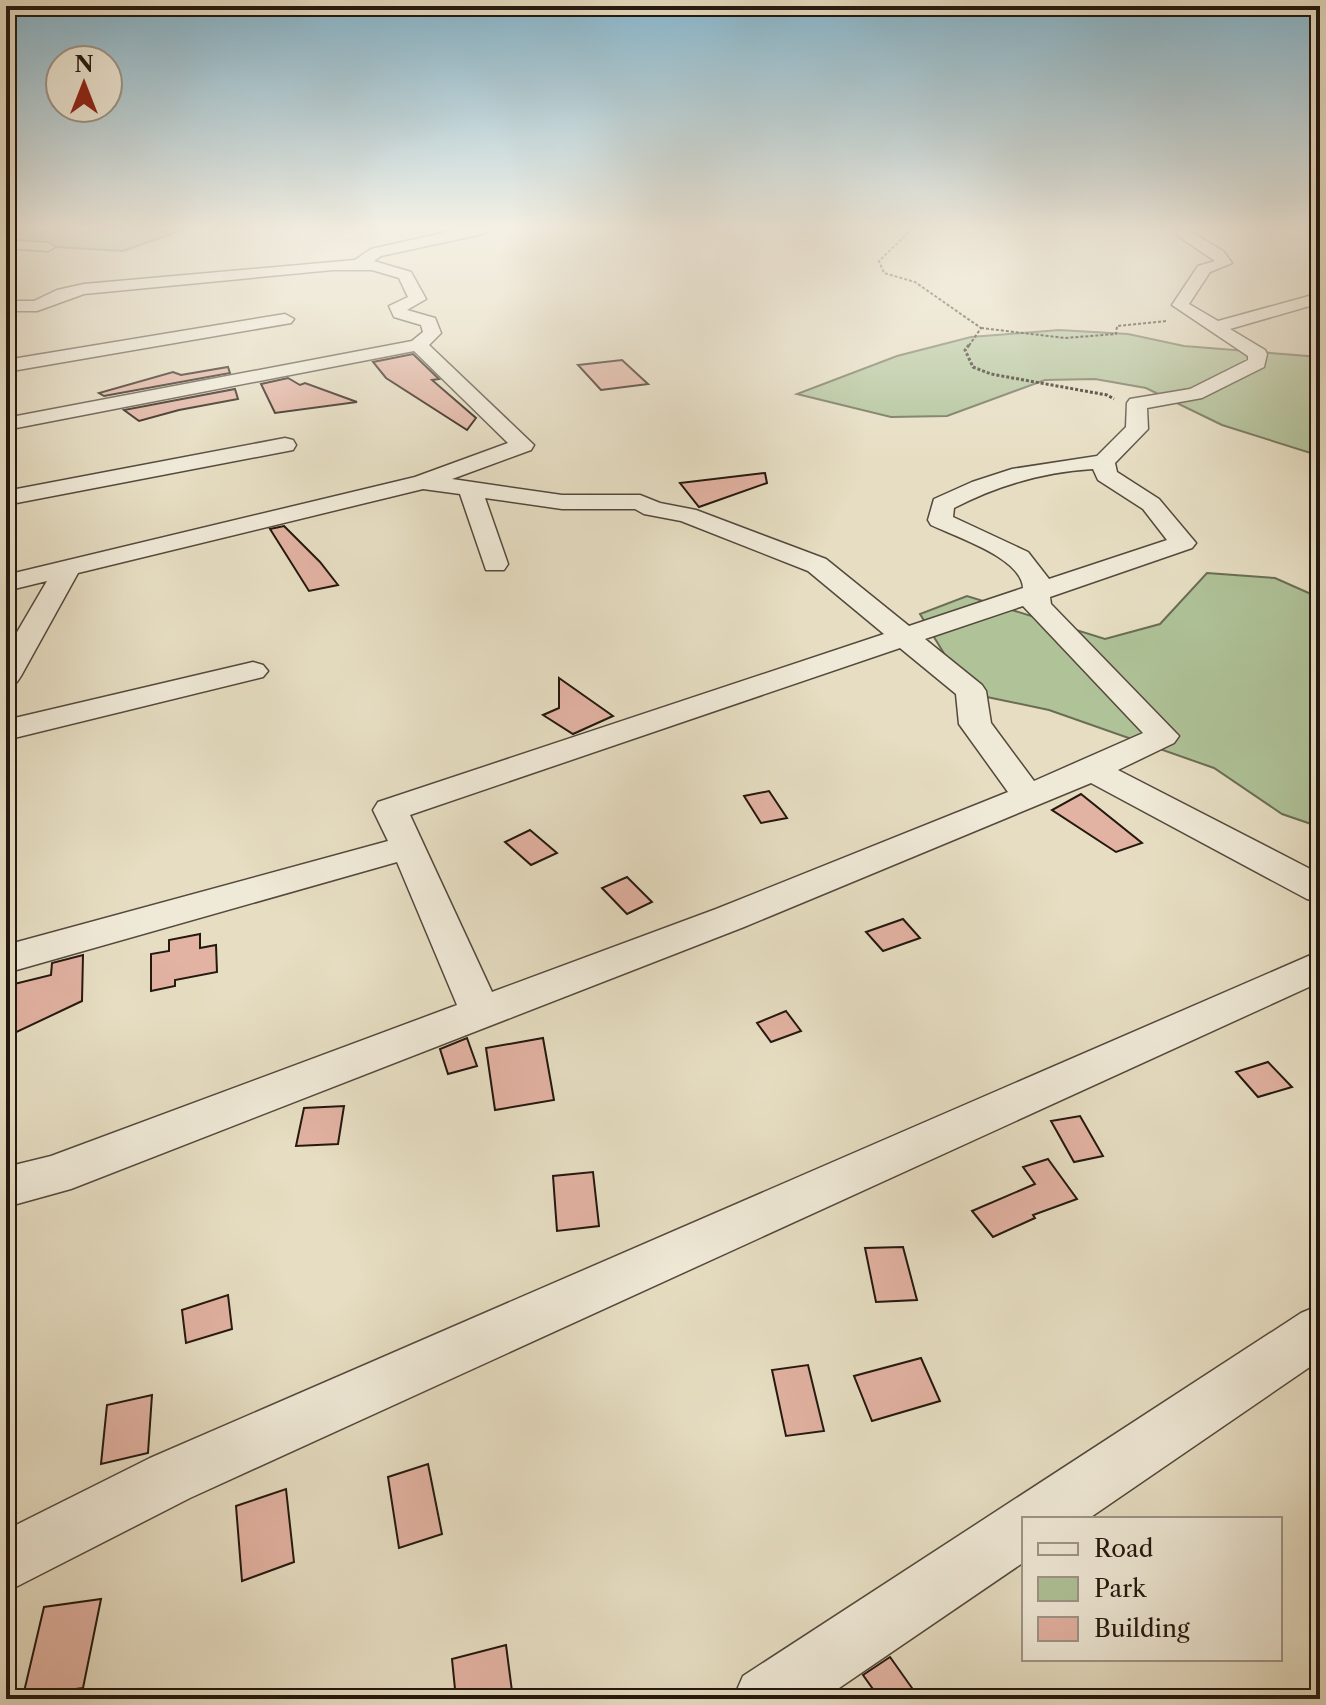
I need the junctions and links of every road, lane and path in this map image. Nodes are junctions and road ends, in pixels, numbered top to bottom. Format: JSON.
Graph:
{"nodes":[{"id":1,"x":35,"y":307,"type":"edge"},
{"id":2,"x":397,"y":307,"type":"edge"},
{"id":3,"x":950,"y":307,"type":"edge"},
{"id":4,"x":1182,"y":307,"type":"edge"},
{"id":5,"x":1281,"y":307,"type":"edge"},
{"id":6,"x":9,"y":314,"type":"edge"},
{"id":7,"x":285,"y":319,"type":"dead end"},
{"id":8,"x":1205,"y":323,"type":"junction"},
{"id":9,"x":981,"y":328,"type":"junction"},
{"id":10,"x":418,"y":345,"type":"junction"},
{"id":11,"x":6,"y":366,"type":"edge"},
{"id":12,"x":1137,"y":412,"type":"junction"},
{"id":13,"x":6,"y":424,"type":"edge"},
{"id":14,"x":285,"y":445,"type":"dead end"},
{"id":15,"x":1103,"y":462,"type":"junction"},
{"id":16,"x":423,"y":482,"type":"junction"},
{"id":17,"x":470,"y":489,"type":"junction"},
{"id":18,"x":6,"y":498,"type":"edge"},
{"id":19,"x":495,"y":564,"type":"dead end"},
{"id":20,"x":69,"y":566,"type":"junction"},
{"id":21,"x":6,"y":583,"type":"edge"},
{"id":22,"x":1036,"y":594,"type":"junction"},
{"id":23,"x":905,"y":638,"type":"junction"},
{"id":24,"x":253,"y":671,"type":"dead end"},
{"id":25,"x":6,"y":676,"type":"edge"},
{"id":26,"x":6,"y":730,"type":"edge"},
{"id":27,"x":1092,"y":770,"type":"junction"},
{"id":28,"x":1028,"y":796,"type":"junction"},
{"id":29,"x":409,"y":847,"type":"junction"},
{"id":30,"x":1320,"y":890,"type":"edge"},
{"id":31,"x":6,"y":959,"type":"edge"},
{"id":32,"x":1320,"y":965,"type":"edge"},
{"id":33,"x":481,"y":1014,"type":"junction"},
{"id":34,"x":6,"y":1187,"type":"edge"},
{"id":35,"x":1320,"y":1330,"type":"edge"},
{"id":36,"x":1039,"y":1517,"type":"edge"},
{"id":37,"x":1022,"y":1528,"type":"edge"},
{"id":38,"x":6,"y":1562,"type":"edge"},
{"id":39,"x":766,"y":1699,"type":"edge"}],
"edges":[{"from":1,"to":6,"type":"street"},
{"from":2,"to":10,"type":"street"},
{"from":3,"to":9,"type":"path"},
{"from":4,"to":8,"type":"street"},
{"from":5,"to":8,"type":"street"},
{"from":7,"to":11,"type":"street"},
{"from":8,"to":9,"type":"path"},
{"from":8,"to":12,"type":"street"},
{"from":9,"to":12,"type":"path"},
{"from":10,"to":13,"type":"street"},
{"from":10,"to":16,"type":"street"},
{"from":12,"to":15,"type":"street"},
{"from":14,"to":18,"type":"street"},
{"from":15,"to":22,"type":"street"},
{"from":15,"to":22,"type":"street"},
{"from":16,"to":17,"type":"street"},
{"from":16,"to":20,"type":"street"},
{"from":17,"to":19,"type":"street"},
{"from":17,"to":23,"type":"street"},
{"from":20,"to":21,"type":"street"},
{"from":20,"to":25,"type":"street"},
{"from":22,"to":23,"type":"street"},
{"from":22,"to":27,"type":"street"},
{"from":23,"to":28,"type":"street"},
{"from":23,"to":29,"type":"street"},
{"from":24,"to":26,"type":"street"},
{"from":27,"to":28,"type":"street"},
{"from":27,"to":30,"type":"street"},
{"from":28,"to":33,"type":"street"},
{"from":29,"to":31,"type":"street"},
{"from":29,"to":33,"type":"street"},
{"from":32,"to":38,"type":"street"},
{"from":33,"to":34,"type":"street"},
{"from":35,"to":36,"type":"street"},
{"from":37,"to":39,"type":"street"}]}
